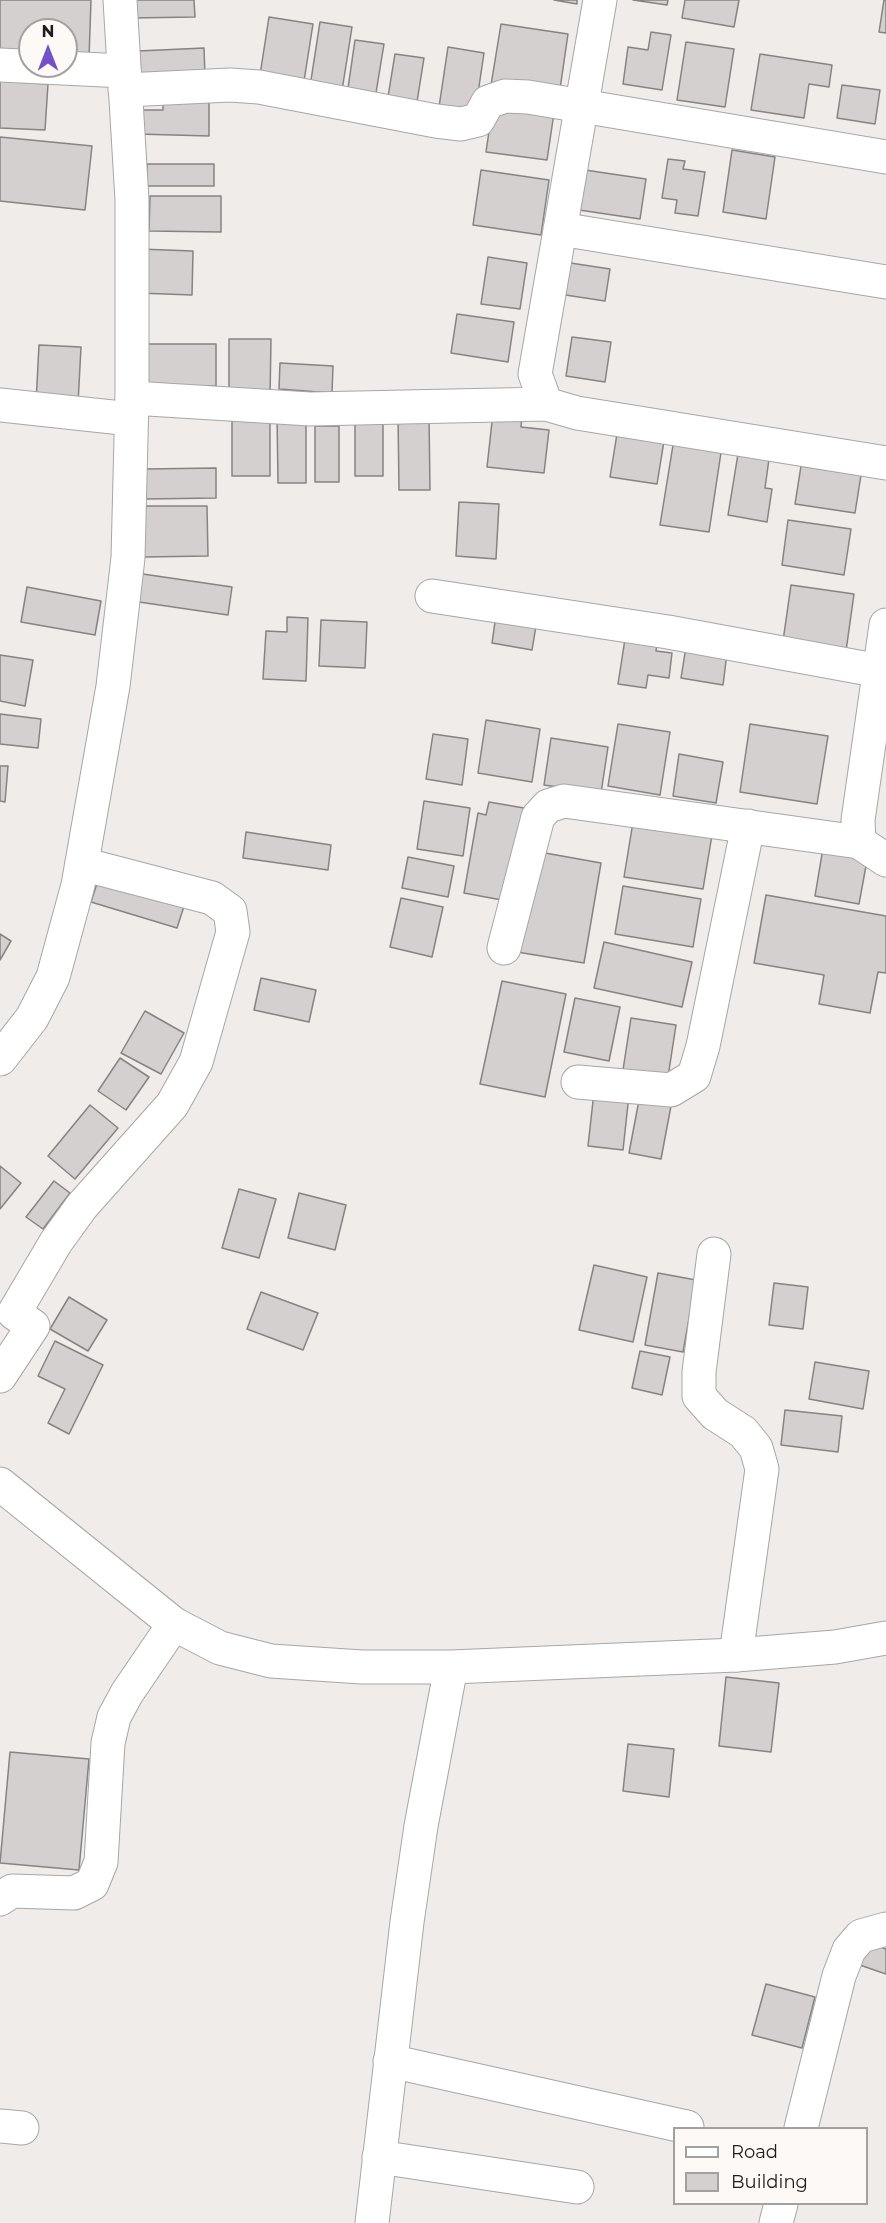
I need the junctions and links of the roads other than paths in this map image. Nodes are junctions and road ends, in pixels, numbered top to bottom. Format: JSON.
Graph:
{"nodes":[{"id":1,"x":120,"y":0,"type":"edge"},
{"id":2,"x":600,"y":0,"type":"edge"},
{"id":3,"x":0,"y":65,"type":"edge"},
{"id":4,"x":125,"y":80,"type":"junction"},
{"id":5,"x":581,"y":106,"type":"junction"},
{"id":6,"x":886,"y":157,"type":"edge"},
{"id":7,"x":560,"y":229,"type":"junction"},
{"id":8,"x":886,"y":282,"type":"edge"},
{"id":9,"x":546,"y":404,"type":"junction"},
{"id":10,"x":0,"y":405,"type":"edge"},
{"id":11,"x":132,"y":408,"type":"junction"},
{"id":12,"x":886,"y":463,"type":"edge"},
{"id":13,"x":432,"y":596,"type":"dead end"},
{"id":14,"x":886,"y":626,"type":"edge"},
{"id":15,"x":880,"y":671,"type":"junction"},
{"id":16,"x":748,"y":826,"type":"junction"},
{"id":17,"x":859,"y":842,"type":"junction"},
{"id":18,"x":886,"y":860,"type":"edge"},
{"id":19,"x":81,"y":864,"type":"junction"},
{"id":20,"x":504,"y":948,"type":"dead end"},
{"id":21,"x":0,"y":1059,"type":"edge"},
{"id":22,"x":578,"y":1082,"type":"dead end"},
{"id":23,"x":714,"y":1254,"type":"dead end"},
{"id":24,"x":0,"y":1376,"type":"edge"},
{"id":25,"x":0,"y":1484,"type":"edge"},
{"id":26,"x":174,"y":1624,"type":"junction"},
{"id":27,"x":886,"y":1638,"type":"edge"},
{"id":28,"x":736,"y":1655,"type":"junction"},
{"id":29,"x":451,"y":1667,"type":"junction"},
{"id":30,"x":0,"y":1899,"type":"edge"},
{"id":31,"x":886,"y":1929,"type":"edge"},
{"id":32,"x":390,"y":2061,"type":"junction"},
{"id":33,"x":687,"y":2127,"type":"edge"},
{"id":34,"x":801,"y":2127,"type":"edge"},
{"id":35,"x":380,"y":2157,"type":"junction"},
{"id":36,"x":577,"y":2187,"type":"dead end"},
{"id":37,"x":781,"y":2205,"type":"edge"},
{"id":38,"x":372,"y":2223,"type":"edge"},
{"id":39,"x":776,"y":2223,"type":"edge"}],
"edges":[{"from":1,"to":4,"type":"street"},
{"from":2,"to":5,"type":"street"},
{"from":3,"to":4,"type":"street"},
{"from":4,"to":5,"type":"street"},
{"from":4,"to":11,"type":"street"},
{"from":5,"to":6,"type":"street"},
{"from":5,"to":7,"type":"street"},
{"from":7,"to":8,"type":"street"},
{"from":7,"to":9,"type":"street"},
{"from":9,"to":11,"type":"street"},
{"from":9,"to":12,"type":"street"},
{"from":10,"to":11,"type":"street"},
{"from":11,"to":19,"type":"street"},
{"from":13,"to":15,"type":"street"},
{"from":14,"to":15,"type":"street"},
{"from":15,"to":17,"type":"street"},
{"from":16,"to":17,"type":"street"},
{"from":16,"to":20,"type":"street"},
{"from":16,"to":22,"type":"street"},
{"from":17,"to":18,"type":"street"},
{"from":19,"to":21,"type":"street"},
{"from":19,"to":24,"type":"street"},
{"from":23,"to":28,"type":"street"},
{"from":25,"to":26,"type":"street"},
{"from":26,"to":29,"type":"street"},
{"from":26,"to":30,"type":"street"},
{"from":27,"to":28,"type":"street"},
{"from":28,"to":29,"type":"street"},
{"from":29,"to":32,"type":"street"},
{"from":31,"to":34,"type":"street"},
{"from":32,"to":33,"type":"street"},
{"from":32,"to":35,"type":"street"},
{"from":35,"to":36,"type":"street"},
{"from":35,"to":38,"type":"street"},
{"from":37,"to":39,"type":"street"}]}
